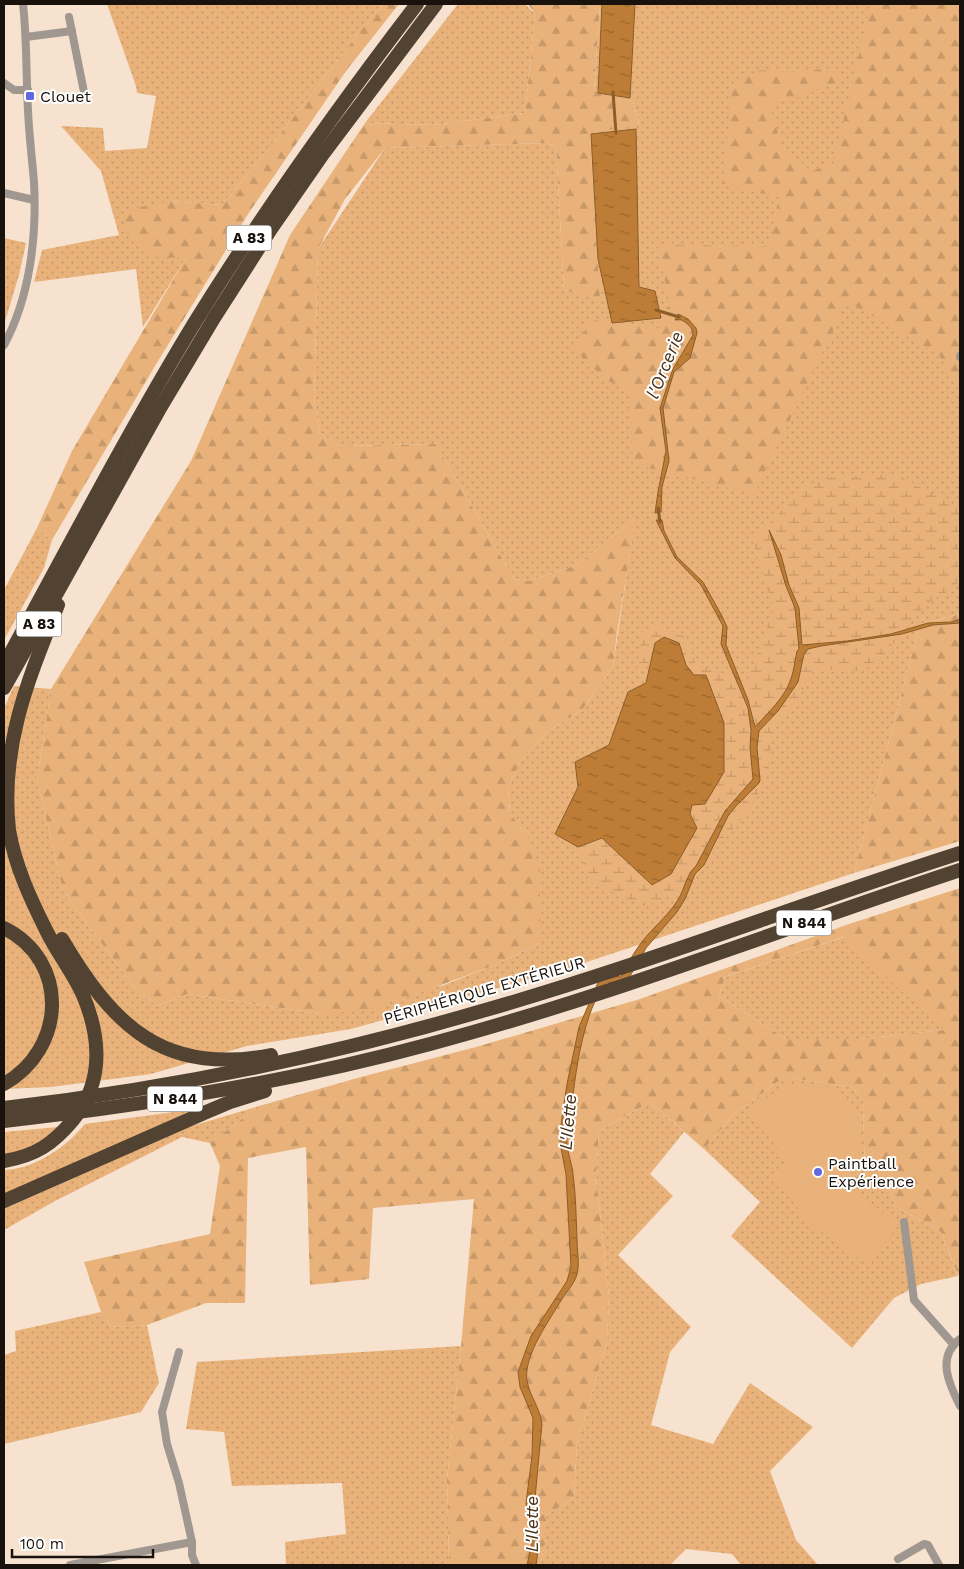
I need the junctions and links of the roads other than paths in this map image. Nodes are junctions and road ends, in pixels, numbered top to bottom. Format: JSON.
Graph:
{"nodes":[{"id":1,"x":23,"y":4,"type":"edge"},
{"id":2,"x":417,"y":4,"type":"edge"},
{"id":3,"x":436,"y":4,"type":"edge"},
{"id":4,"x":69,"y":17,"type":"dead end"},
{"id":5,"x":72,"y":31,"type":"junction"},
{"id":6,"x":26,"y":37,"type":"junction"},
{"id":7,"x":4,"y":83,"type":"edge"},
{"id":8,"x":28,"y":90,"type":"junction"},
{"id":9,"x":84,"y":92,"type":"dead end"},
{"id":10,"x":4,"y":193,"type":"edge"},
{"id":11,"x":34,"y":200,"type":"junction"},
{"id":12,"x":4,"y":346,"type":"edge"},
{"id":13,"x":69,"y":574,"type":"junction"},
{"id":14,"x":4,"y":664,"type":"edge"},
{"id":15,"x":4,"y":688,"type":"edge"},
{"id":16,"x":960,"y":853,"type":"edge"},
{"id":17,"x":960,"y":870,"type":"edge"},
{"id":18,"x":28,"y":892,"type":"junction"},
{"id":19,"x":4,"y":928,"type":"edge"},
{"id":20,"x":306,"y":1057,"type":"junction"},
{"id":21,"x":344,"y":1065,"type":"junction"},
{"id":22,"x":4,"y":1084,"type":"edge"},
{"id":23,"x":4,"y":1100,"type":"edge"},
{"id":24,"x":35,"y":1104,"type":"junction"},
{"id":25,"x":4,"y":1108,"type":"edge"},
{"id":26,"x":4,"y":1121,"type":"edge"},
{"id":27,"x":4,"y":1161,"type":"edge"},
{"id":28,"x":4,"y":1201,"type":"edge"},
{"id":29,"x":904,"y":1222,"type":"dead end"},
{"id":30,"x":960,"y":1339,"type":"edge"},
{"id":31,"x":954,"y":1345,"type":"junction"},
{"id":32,"x":179,"y":1352,"type":"dead end"},
{"id":33,"x":960,"y":1406,"type":"edge"},
{"id":34,"x":192,"y":1542,"type":"junction"},
{"id":35,"x":898,"y":1559,"type":"dead end"},
{"id":36,"x":70,"y":1565,"type":"edge"},
{"id":37,"x":196,"y":1565,"type":"edge"},
{"id":38,"x":938,"y":1565,"type":"edge"}],
"edges":[{"from":1,"to":6,"type":"street"},
{"from":2,"to":14,"type":"highway","number":"A 83"},
{"from":3,"to":13,"type":"highway","number":"A 83"},
{"from":4,"to":5,"type":"street"},
{"from":5,"to":6,"type":"street"},
{"from":5,"to":9,"type":"street"},
{"from":6,"to":8,"type":"street"},
{"from":7,"to":8,"type":"street"},
{"from":8,"to":11,"type":"street"},
{"from":10,"to":11,"type":"street"},
{"from":11,"to":12,"type":"street"},
{"from":13,"to":15,"type":"highway","number":"A 83"},
{"from":13,"to":18,"type":"highway"},
{"from":16,"to":20,"type":"highway","name":"PÉRIPHÉRIQUE EXTÉRIEUR","number":"N 844"},
{"from":17,"to":21,"type":"highway","number":"N 844"},
{"from":18,"to":20,"type":"highway"},
{"from":18,"to":27,"type":"highway"},
{"from":19,"to":22,"type":"highway"},
{"from":20,"to":24,"type":"highway","name":"PÉRIPHÉRIQUE EXTÉRIEUR","number":"N 844"},
{"from":21,"to":26,"type":"highway","number":"N 844"},
{"from":21,"to":28,"type":"highway"},
{"from":23,"to":24,"type":"highway"},
{"from":24,"to":25,"type":"highway","name":"PÉRIPHÉRIQUE EXTÉRIEUR","number":"N 844"},
{"from":29,"to":31,"type":"street"},
{"from":30,"to":31,"type":"street"},
{"from":31,"to":33,"type":"street"},
{"from":32,"to":34,"type":"street"},
{"from":34,"to":36,"type":"street"},
{"from":34,"to":37,"type":"street"},
{"from":35,"to":38,"type":"street"}]}
